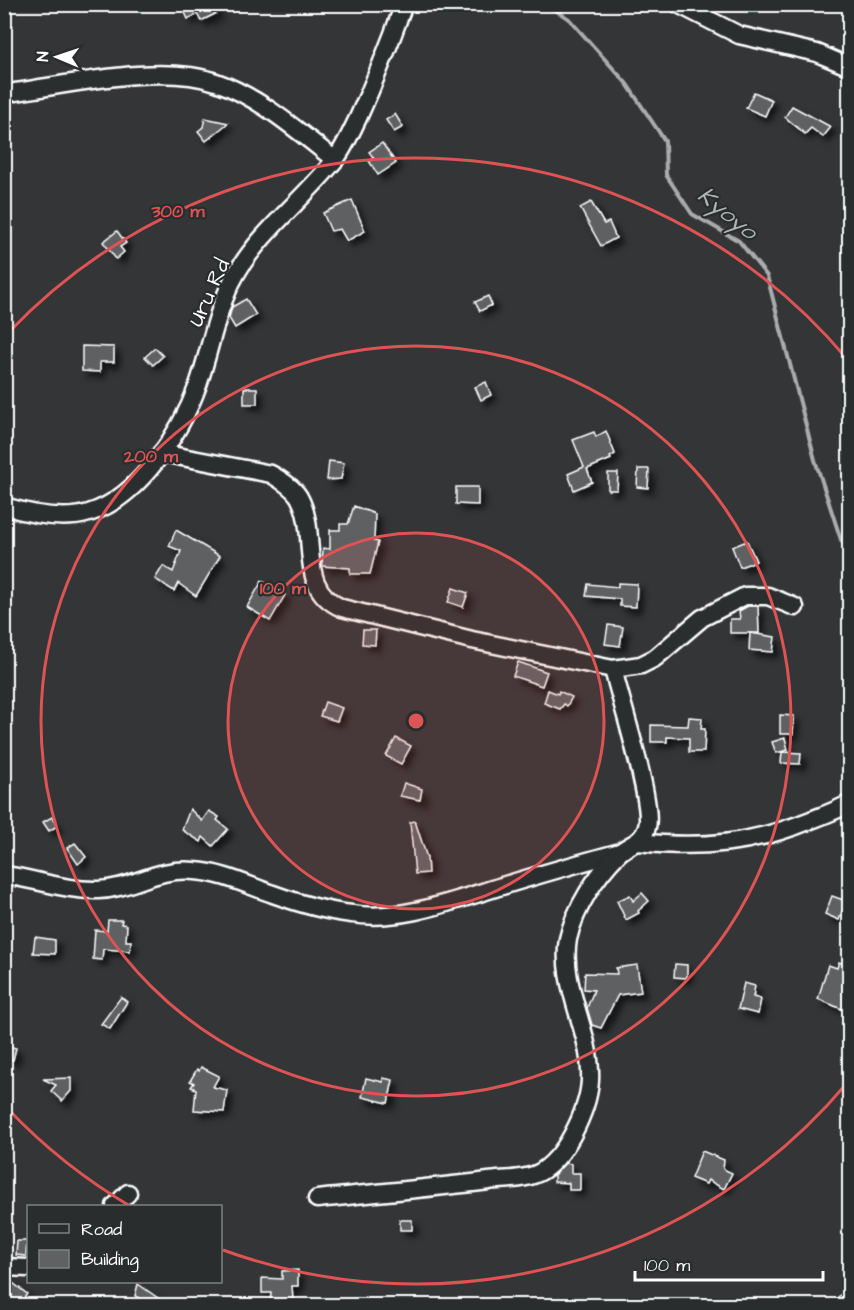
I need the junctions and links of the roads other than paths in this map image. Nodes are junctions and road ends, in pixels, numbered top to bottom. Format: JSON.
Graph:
{"nodes":[{"id":1,"x":404,"y":4,"type":"edge"},
{"id":2,"x":678,"y":4,"type":"edge"},
{"id":3,"x":847,"y":61,"type":"edge"},
{"id":4,"x":15,"y":92,"type":"dead end"},
{"id":5,"x":335,"y":160,"type":"junction"},
{"id":6,"x":161,"y":453,"type":"junction"},
{"id":7,"x":4,"y":506,"type":"edge"},
{"id":8,"x":795,"y":607,"type":"dead end"},
{"id":9,"x":613,"y":669,"type":"junction"},
{"id":10,"x":849,"y":802,"type":"edge"},
{"id":11,"x":638,"y":842,"type":"junction"},
{"id":12,"x":620,"y":852,"type":"junction"},
{"id":13,"x":4,"y":875,"type":"edge"},
{"id":14,"x":128,"y":1193,"type":"dead end"},
{"id":15,"x":317,"y":1198,"type":"dead end"},
{"id":16,"x":116,"y":1205,"type":"edge"},
{"id":17,"x":4,"y":1268,"type":"edge"},
{"id":18,"x":27,"y":1268,"type":"edge"}],
"edges":[{"from":1,"to":5,"type":"street","name":"Uru Rd"},
{"from":2,"to":3,"type":"street"},
{"from":4,"to":5,"type":"street"},
{"from":5,"to":6,"type":"street","name":"Uru Rd"},
{"from":6,"to":7,"type":"street","name":"Uru Rd"},
{"from":6,"to":9,"type":"street"},
{"from":8,"to":9,"type":"street"},
{"from":9,"to":11,"type":"street"},
{"from":10,"to":11,"type":"street"},
{"from":11,"to":12,"type":"street"},
{"from":12,"to":13,"type":"street"},
{"from":12,"to":15,"type":"street"},
{"from":14,"to":16,"type":"street"},
{"from":17,"to":18,"type":"street"}]}
